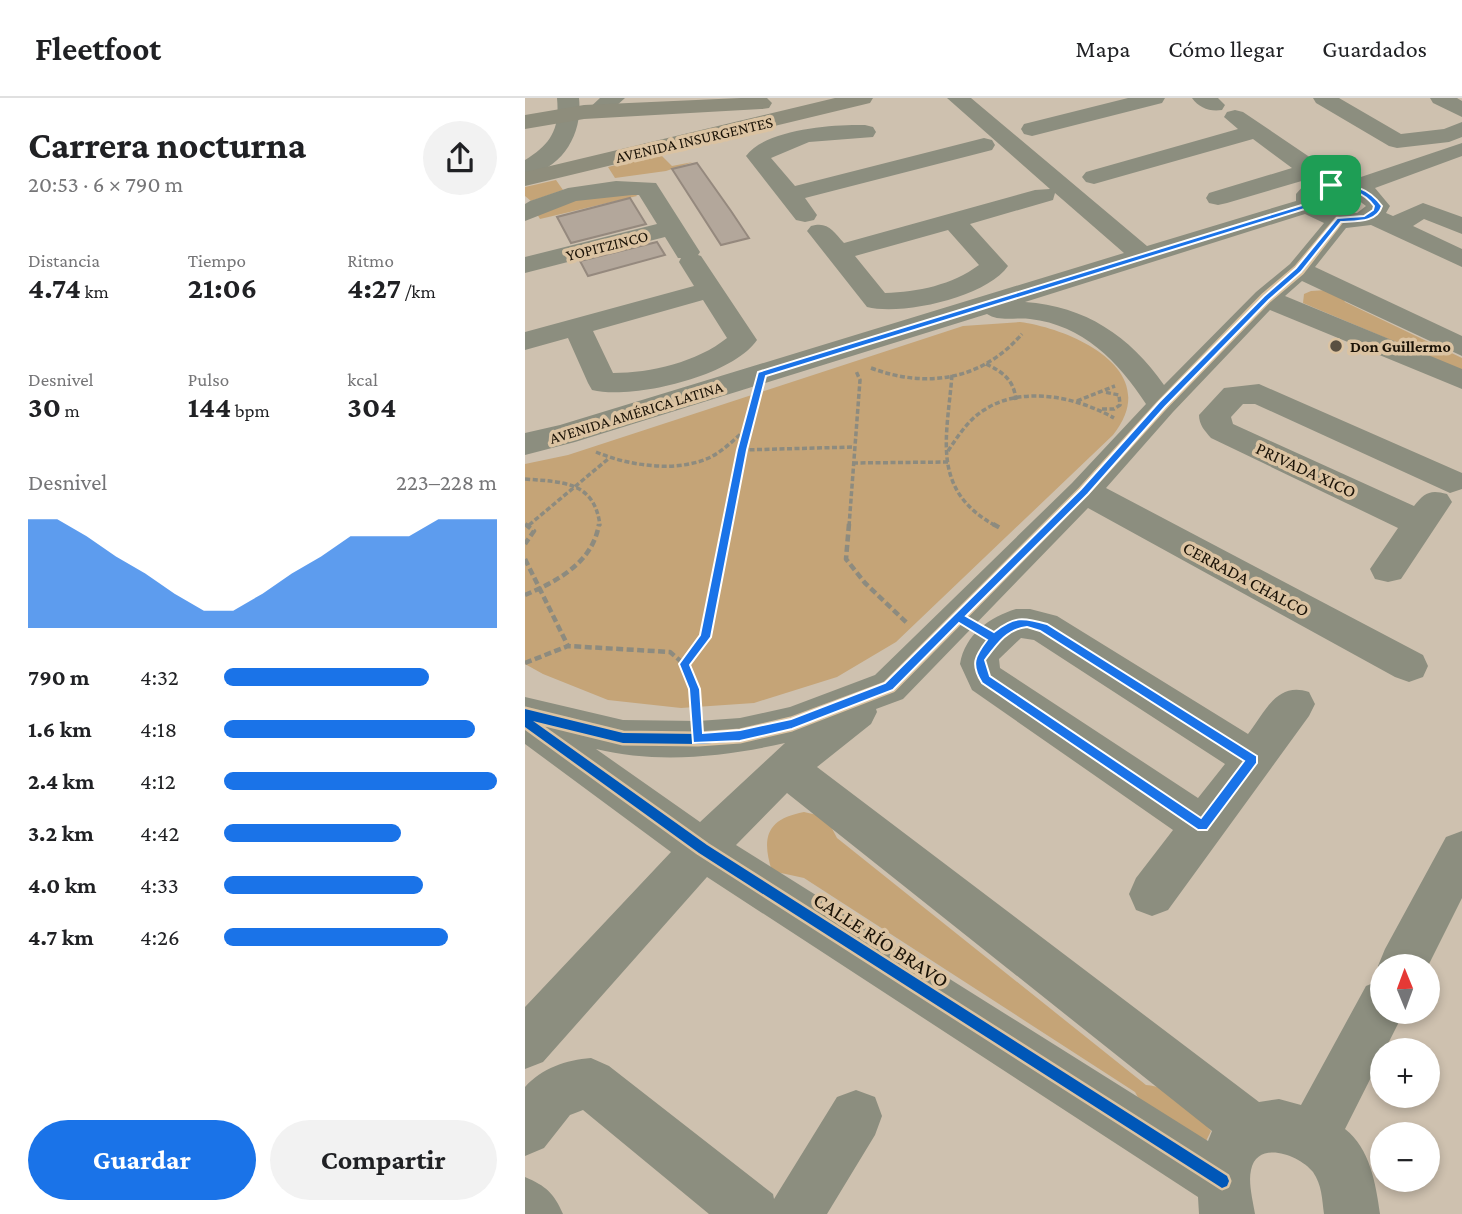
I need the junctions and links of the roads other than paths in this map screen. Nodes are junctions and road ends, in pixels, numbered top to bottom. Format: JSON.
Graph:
{"nodes":[{"id":1,"x":958,"y":98,"type":"edge"},
{"id":2,"x":1154,"y":98,"type":"edge"},
{"id":3,"x":1441,"y":98,"type":"edge"},
{"id":4,"x":1365,"y":101,"type":"dead end"},
{"id":5,"x":721,"y":103,"type":"edge"},
{"id":6,"x":1332,"y":103,"type":"edge"},
{"id":7,"x":1099,"y":104,"type":"edge"},
{"id":8,"x":606,"y":105,"type":"edge"},
{"id":9,"x":570,"y":106,"type":"edge"},
{"id":10,"x":791,"y":107,"type":"edge"},
{"id":11,"x":1462,"y":110,"type":"edge"},
{"id":12,"x":861,"y":116,"type":"edge"},
{"id":13,"x":1235,"y":117,"type":"dead end"},
{"id":14,"x":525,"y":122,"type":"edge"},
{"id":15,"x":1033,"y":130,"type":"dead end"},
{"id":16,"x":1256,"y":131,"type":"junction"},
{"id":17,"x":804,"y":138,"type":"junction"},
{"id":18,"x":1459,"y":138,"type":"edge"},
{"id":19,"x":983,"y":145,"type":"dead end"},
{"id":20,"x":1165,"y":156,"type":"junction"},
{"id":21,"x":1462,"y":163,"type":"edge"},
{"id":22,"x":899,"y":167,"type":"junction"},
{"id":23,"x":525,"y":170,"type":"edge"},
{"id":24,"x":565,"y":170,"type":"junction"},
{"id":25,"x":1094,"y":177,"type":"dead end"},
{"id":26,"x":525,"y":178,"type":"edge"},
{"id":27,"x":1353,"y":188,"type":"junction"},
{"id":28,"x":576,"y":193,"type":"junction"},
{"id":29,"x":789,"y":195,"type":"junction"},
{"id":30,"x":1044,"y":195,"type":"dead end"},
{"id":31,"x":1218,"y":198,"type":"junction"},
{"id":32,"x":1309,"y":205,"type":"junction"},
{"id":33,"x":525,"y":214,"type":"edge"},
{"id":34,"x":1380,"y":214,"type":"junction"},
{"id":35,"x":953,"y":220,"type":"junction"},
{"id":36,"x":1339,"y":220,"type":"junction"},
{"id":37,"x":1249,"y":222,"type":"junction"},
{"id":38,"x":525,"y":224,"type":"edge"},
{"id":39,"x":1462,"y":226,"type":"edge"},
{"id":40,"x":672,"y":228,"type":"junction"},
{"id":41,"x":838,"y":253,"type":"junction"},
{"id":42,"x":1143,"y":256,"type":"junction"},
{"id":43,"x":1462,"y":259,"type":"edge"},
{"id":44,"x":533,"y":263,"type":"edge"},
{"id":45,"x":1299,"y":270,"type":"junction"},
{"id":46,"x":711,"y":290,"type":"junction"},
{"id":47,"x":1266,"y":298,"type":"junction"},
{"id":48,"x":957,"y":301,"type":"junction"},
{"id":49,"x":577,"y":327,"type":"junction"},
{"id":50,"x":525,"y":341,"type":"edge"},
{"id":51,"x":1462,"y":346,"type":"edge"},
{"id":52,"x":1462,"y":380,"type":"edge"},
{"id":53,"x":690,"y":382,"type":"junction"},
{"id":54,"x":1173,"y":394,"type":"junction"},
{"id":55,"x":1224,"y":404,"type":"junction"},
{"id":56,"x":525,"y":444,"type":"edge"},
{"id":57,"x":1456,"y":474,"type":"edge"},
{"id":58,"x":1084,"y":491,"type":"junction"},
{"id":59,"x":1419,"y":523,"type":"junction"},
{"id":60,"x":1388,"y":569,"type":"dead end"},
{"id":61,"x":958,"y":617,"type":"junction"},
{"id":62,"x":994,"y":638,"type":"junction"},
{"id":63,"x":1409,"y":666,"type":"dead end"},
{"id":64,"x":889,"y":687,"type":"junction"},
{"id":65,"x":1295,"y":704,"type":"dead end"},
{"id":66,"x":525,"y":714,"type":"edge"},
{"id":67,"x":525,"y":721,"type":"edge"},
{"id":68,"x":1252,"y":759,"type":"junction"},
{"id":69,"x":785,"y":767,"type":"junction"},
{"id":70,"x":1203,"y":826,"type":"junction"},
{"id":71,"x":703,"y":849,"type":"junction"},
{"id":72,"x":1462,"y":852,"type":"edge"},
{"id":73,"x":1151,"y":894,"type":"dead end"},
{"id":74,"x":1408,"y":954,"type":"edge"},
{"id":75,"x":1372,"y":1024,"type":"edge"},
{"id":76,"x":525,"y":1044,"type":"edge"},
{"id":77,"x":529,"y":1116,"type":"edge"},
{"id":78,"x":856,"y":1116,"type":"dead end"},
{"id":79,"x":1252,"y":1129,"type":"junction"},
{"id":80,"x":1313,"y":1136,"type":"junction"},
{"id":81,"x":1224,"y":1198,"type":"edge"},
{"id":82,"x":525,"y":1205,"type":"edge"},
{"id":83,"x":535,"y":1214,"type":"edge"},
{"id":84,"x":753,"y":1214,"type":"edge"},
{"id":85,"x":796,"y":1214,"type":"edge"},
{"id":86,"x":1352,"y":1214,"type":"edge"}],
"edges":[{"from":1,"to":42,"type":"street"},
{"from":2,"to":7,"type":"street"},
{"from":3,"to":11,"type":"street"},
{"from":4,"to":6,"type":"street"},
{"from":5,"to":8,"type":"main road","name":"AVENIDA INSURGENTES"},
{"from":5,"to":10,"type":"main road","name":"AVENIDA INSURGENTES"},
{"from":6,"to":18,"type":"street"},
{"from":7,"to":15,"type":"street"},
{"from":8,"to":9,"type":"main road","name":"AVENIDA INSURGENTES"},
{"from":9,"to":14,"type":"main road","name":"AVENIDA INSURGENTES"},
{"from":9,"to":23,"type":"street"},
{"from":10,"to":12,"type":"main road","name":"AVENIDA INSURGENTES"},
{"from":10,"to":17,"type":"street"},
{"from":10,"to":24,"type":"main road","name":"AVENIDA INSURGENTES"},
{"from":12,"to":17,"type":"street"},
{"from":12,"to":22,"type":"street"},
{"from":13,"to":16,"type":"street"},
{"from":16,"to":20,"type":"street"},
{"from":16,"to":31,"type":"street"},
{"from":17,"to":29,"type":"street"},
{"from":18,"to":27,"type":"street"},
{"from":19,"to":22,"type":"street"},
{"from":20,"to":25,"type":"street"},
{"from":20,"to":31,"type":"street"},
{"from":21,"to":34,"type":"street"},
{"from":22,"to":29,"type":"street"},
{"from":24,"to":26,"type":"main road","name":"AVENIDA INSURGENTES"},
{"from":24,"to":28,"type":"street"},
{"from":27,"to":32,"type":"street"},
{"from":27,"to":34,"type":"street"},
{"from":28,"to":33,"type":"street","name":"YOPITZINCO"},
{"from":28,"to":40,"type":"street","name":"YOPITZINCO"},
{"from":29,"to":41,"type":"street"},
{"from":30,"to":35,"type":"street"},
{"from":31,"to":37,"type":"street"},
{"from":32,"to":36,"type":"street"},
{"from":32,"to":37,"type":"street","name":"AVENIDA AMÉRICA LATINA"},
{"from":34,"to":36,"type":"street"},
{"from":34,"to":39,"type":"street"},
{"from":34,"to":43,"type":"street"},
{"from":35,"to":41,"type":"street"},
{"from":35,"to":48,"type":"street"},
{"from":36,"to":45,"type":"street"},
{"from":37,"to":42,"type":"street","name":"AVENIDA AMÉRICA LATINA"},
{"from":38,"to":44,"type":"street","name":"YOPITZINCO"},
{"from":40,"to":44,"type":"street","name":"YOPITZINCO"},
{"from":40,"to":46,"type":"street","name":"YOPITZINCO"},
{"from":41,"to":48,"type":"street"},
{"from":42,"to":48,"type":"street","name":"AVENIDA AMÉRICA LATINA"},
{"from":45,"to":47,"type":"street"},
{"from":45,"to":51,"type":"street"},
{"from":46,"to":49,"type":"street"},
{"from":46,"to":53,"type":"street","name":"YOPITZINCO"},
{"from":47,"to":52,"type":"street"},
{"from":47,"to":54,"type":"street"},
{"from":48,"to":53,"type":"street","name":"AVENIDA AMÉRICA LATINA"},
{"from":48,"to":54,"type":"street"},
{"from":49,"to":50,"type":"street"},
{"from":49,"to":53,"type":"street"},
{"from":53,"to":56,"type":"street","name":"AVENIDA AMÉRICA LATINA"},
{"from":54,"to":55,"type":"street"},
{"from":54,"to":58,"type":"street"},
{"from":55,"to":57,"type":"street"},
{"from":55,"to":59,"type":"street","name":"PRIVADA XICO"},
{"from":57,"to":59,"type":"street"},
{"from":58,"to":61,"type":"street"},
{"from":58,"to":63,"type":"street","name":"CERRADA CHALCO"},
{"from":59,"to":60,"type":"street"},
{"from":61,"to":62,"type":"street"},
{"from":61,"to":64,"type":"street"},
{"from":62,"to":68,"type":"street"},
{"from":62,"to":70,"type":"street"},
{"from":64,"to":66,"type":"street"},
{"from":64,"to":69,"type":"street"},
{"from":65,"to":68,"type":"street"},
{"from":67,"to":71,"type":"street","name":"CALLE RÍO BRAVO"},
{"from":68,"to":70,"type":"street"},
{"from":69,"to":71,"type":"street"},
{"from":69,"to":79,"type":"street"},
{"from":70,"to":73,"type":"street"},
{"from":71,"to":76,"type":"street"},
{"from":71,"to":81,"type":"street","name":"CALLE RÍO BRAVO"},
{"from":72,"to":74,"type":"street"},
{"from":75,"to":80,"type":"street"},
{"from":77,"to":84,"type":"street"},
{"from":78,"to":85,"type":"street"},
{"from":79,"to":80,"type":"street"},
{"from":79,"to":81,"type":"street","name":"CALLE RÍO BRAVO"},
{"from":80,"to":86,"type":"street"},
{"from":82,"to":83,"type":"street"}]}
